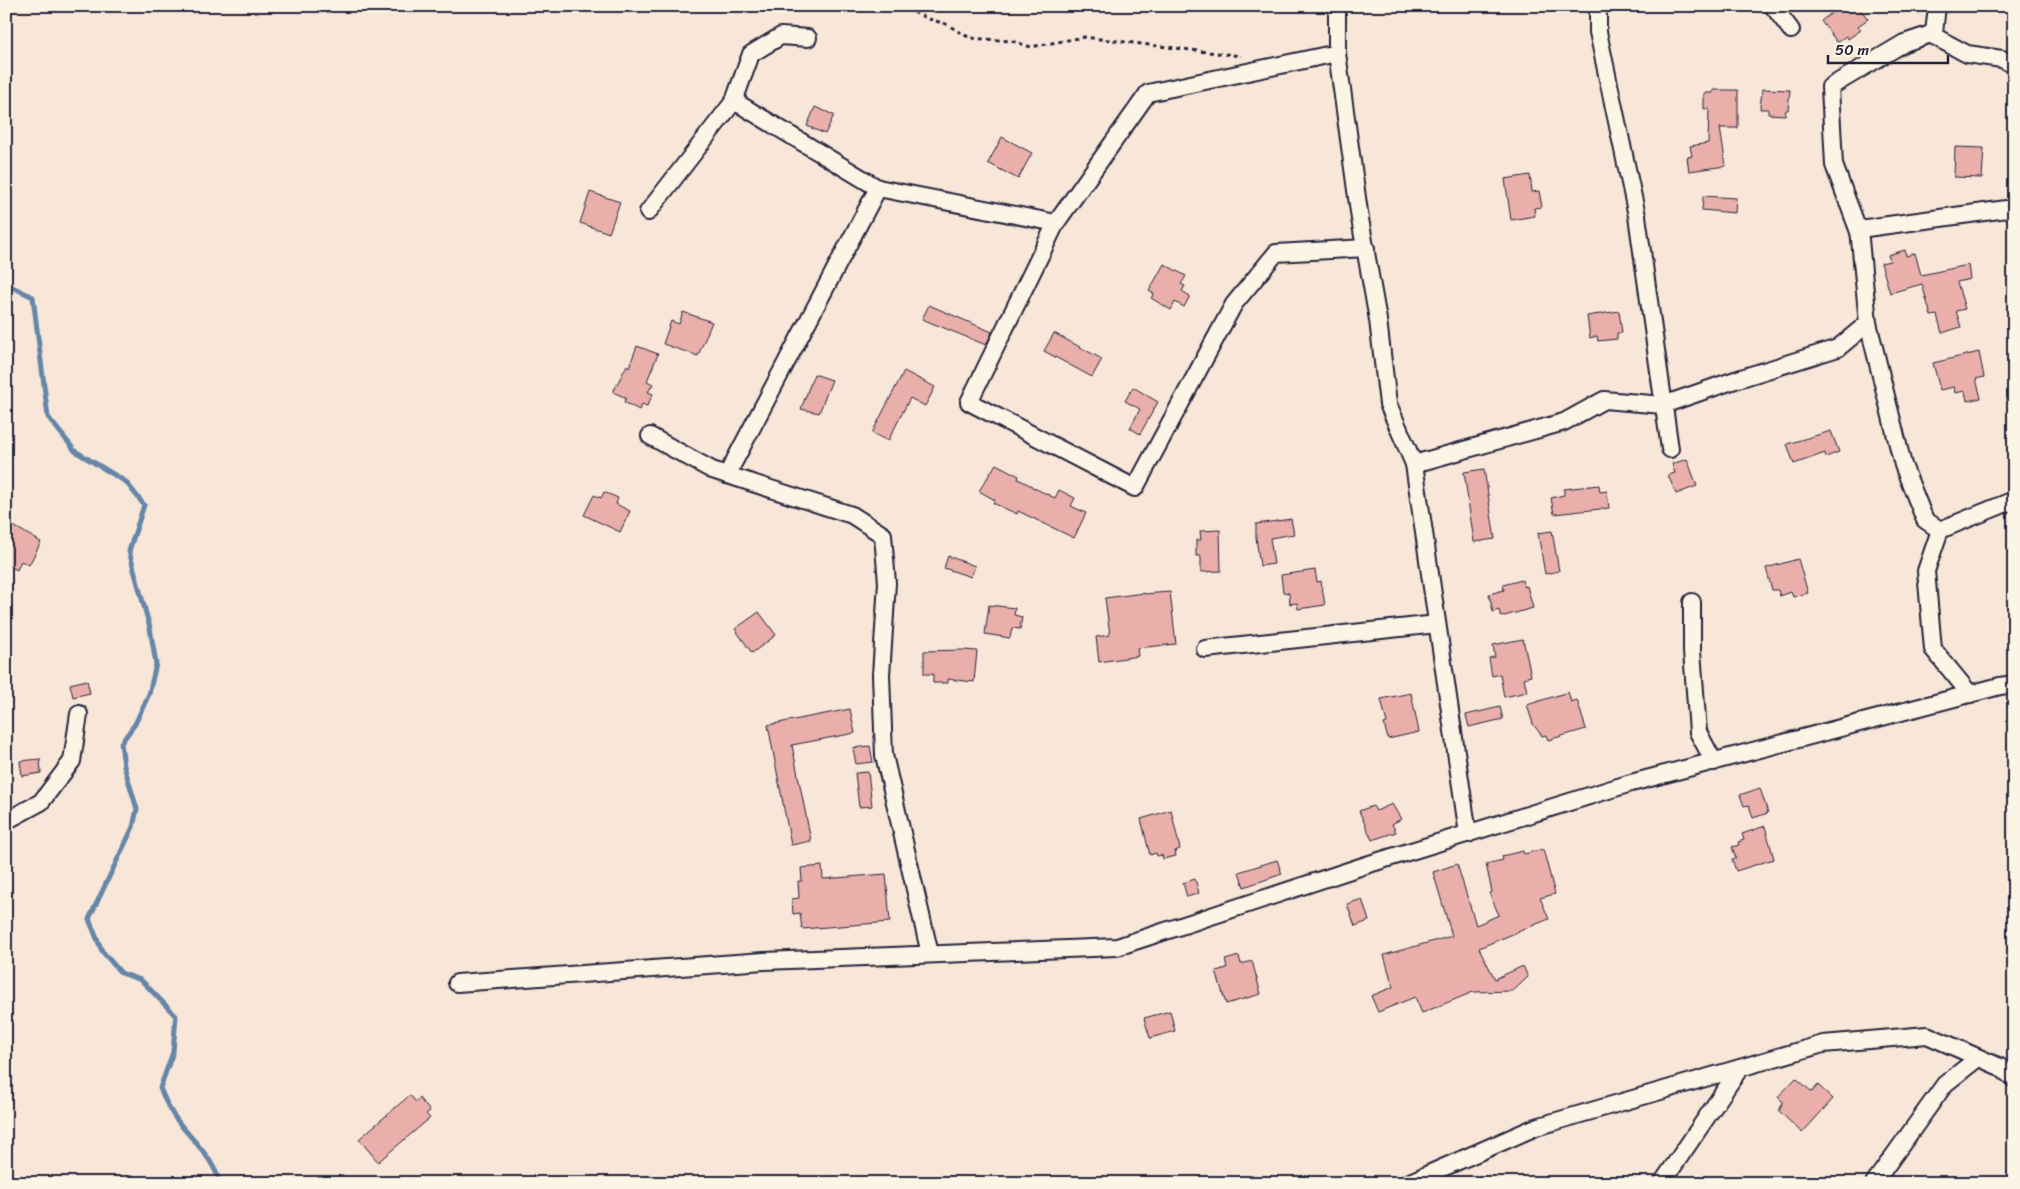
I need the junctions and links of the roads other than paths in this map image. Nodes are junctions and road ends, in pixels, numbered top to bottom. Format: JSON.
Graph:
{"nodes":[{"id":1,"x":1337,"y":6,"type":"edge"},
{"id":2,"x":1598,"y":6,"type":"edge"},
{"id":3,"x":1773,"y":6,"type":"edge"},
{"id":4,"x":1937,"y":6,"type":"edge"},
{"id":5,"x":1791,"y":30,"type":"dead end"},
{"id":6,"x":1930,"y":34,"type":"junction"},
{"id":7,"x":808,"y":38,"type":"dead end"},
{"id":8,"x":1337,"y":53,"type":"junction"},
{"id":9,"x":2014,"y":65,"type":"edge"},
{"id":10,"x":734,"y":101,"type":"junction"},
{"id":11,"x":878,"y":188,"type":"junction"},
{"id":12,"x":2014,"y":208,"type":"edge"},
{"id":13,"x":648,"y":212,"type":"dead end"},
{"id":14,"x":1056,"y":223,"type":"junction"},
{"id":15,"x":1860,"y":232,"type":"junction"},
{"id":16,"x":1366,"y":248,"type":"junction"},
{"id":17,"x":1868,"y":323,"type":"junction"},
{"id":18,"x":1663,"y":405,"type":"junction"},
{"id":19,"x":650,"y":436,"type":"dead end"},
{"id":20,"x":1670,"y":449,"type":"dead end"},
{"id":21,"x":1414,"y":464,"type":"junction"},
{"id":22,"x":728,"y":474,"type":"junction"},
{"id":23,"x":2014,"y":500,"type":"edge"},
{"id":24,"x":1940,"y":530,"type":"junction"},
{"id":25,"x":1692,"y":602,"type":"dead end"},
{"id":26,"x":1437,"y":624,"type":"junction"},
{"id":27,"x":1205,"y":649,"type":"dead end"},
{"id":28,"x":2014,"y":684,"type":"edge"},
{"id":29,"x":1970,"y":694,"type":"junction"},
{"id":30,"x":79,"y":714,"type":"dead end"},
{"id":31,"x":1714,"y":762,"type":"junction"},
{"id":32,"x":6,"y":820,"type":"edge"},
{"id":33,"x":1468,"y":834,"type":"junction"},
{"id":34,"x":930,"y":954,"type":"junction"},
{"id":35,"x":457,"y":983,"type":"dead end"},
{"id":36,"x":1978,"y":1058,"type":"junction"},
{"id":37,"x":1740,"y":1068,"type":"junction"},
{"id":38,"x":2014,"y":1078,"type":"edge"},
{"id":39,"x":1408,"y":1183,"type":"edge"},
{"id":40,"x":1662,"y":1183,"type":"edge"},
{"id":41,"x":1874,"y":1183,"type":"edge"}],
"edges":[{"from":1,"to":8,"type":"street"},
{"from":2,"to":18,"type":"street"},
{"from":3,"to":5,"type":"street"},
{"from":4,"to":6,"type":"street"},
{"from":6,"to":9,"type":"street"},
{"from":6,"to":15,"type":"street"},
{"from":7,"to":10,"type":"street"},
{"from":8,"to":14,"type":"street"},
{"from":8,"to":16,"type":"street"},
{"from":10,"to":11,"type":"street"},
{"from":10,"to":13,"type":"street"},
{"from":11,"to":14,"type":"street"},
{"from":11,"to":22,"type":"street"},
{"from":12,"to":15,"type":"street"},
{"from":14,"to":16,"type":"street"},
{"from":15,"to":17,"type":"street"},
{"from":16,"to":21,"type":"street"},
{"from":17,"to":18,"type":"street"},
{"from":17,"to":24,"type":"street"},
{"from":18,"to":20,"type":"street"},
{"from":18,"to":21,"type":"street"},
{"from":19,"to":22,"type":"street"},
{"from":21,"to":26,"type":"street"},
{"from":22,"to":34,"type":"street"},
{"from":23,"to":24,"type":"street"},
{"from":24,"to":29,"type":"street"},
{"from":25,"to":31,"type":"street"},
{"from":26,"to":27,"type":"street"},
{"from":26,"to":33,"type":"street"},
{"from":28,"to":29,"type":"street"},
{"from":29,"to":31,"type":"street"},
{"from":30,"to":32,"type":"street"},
{"from":31,"to":33,"type":"street"},
{"from":33,"to":34,"type":"street"},
{"from":34,"to":35,"type":"street"},
{"from":36,"to":37,"type":"street"},
{"from":36,"to":38,"type":"street"},
{"from":36,"to":41,"type":"street"},
{"from":37,"to":39,"type":"street"},
{"from":37,"to":40,"type":"street"}]}
